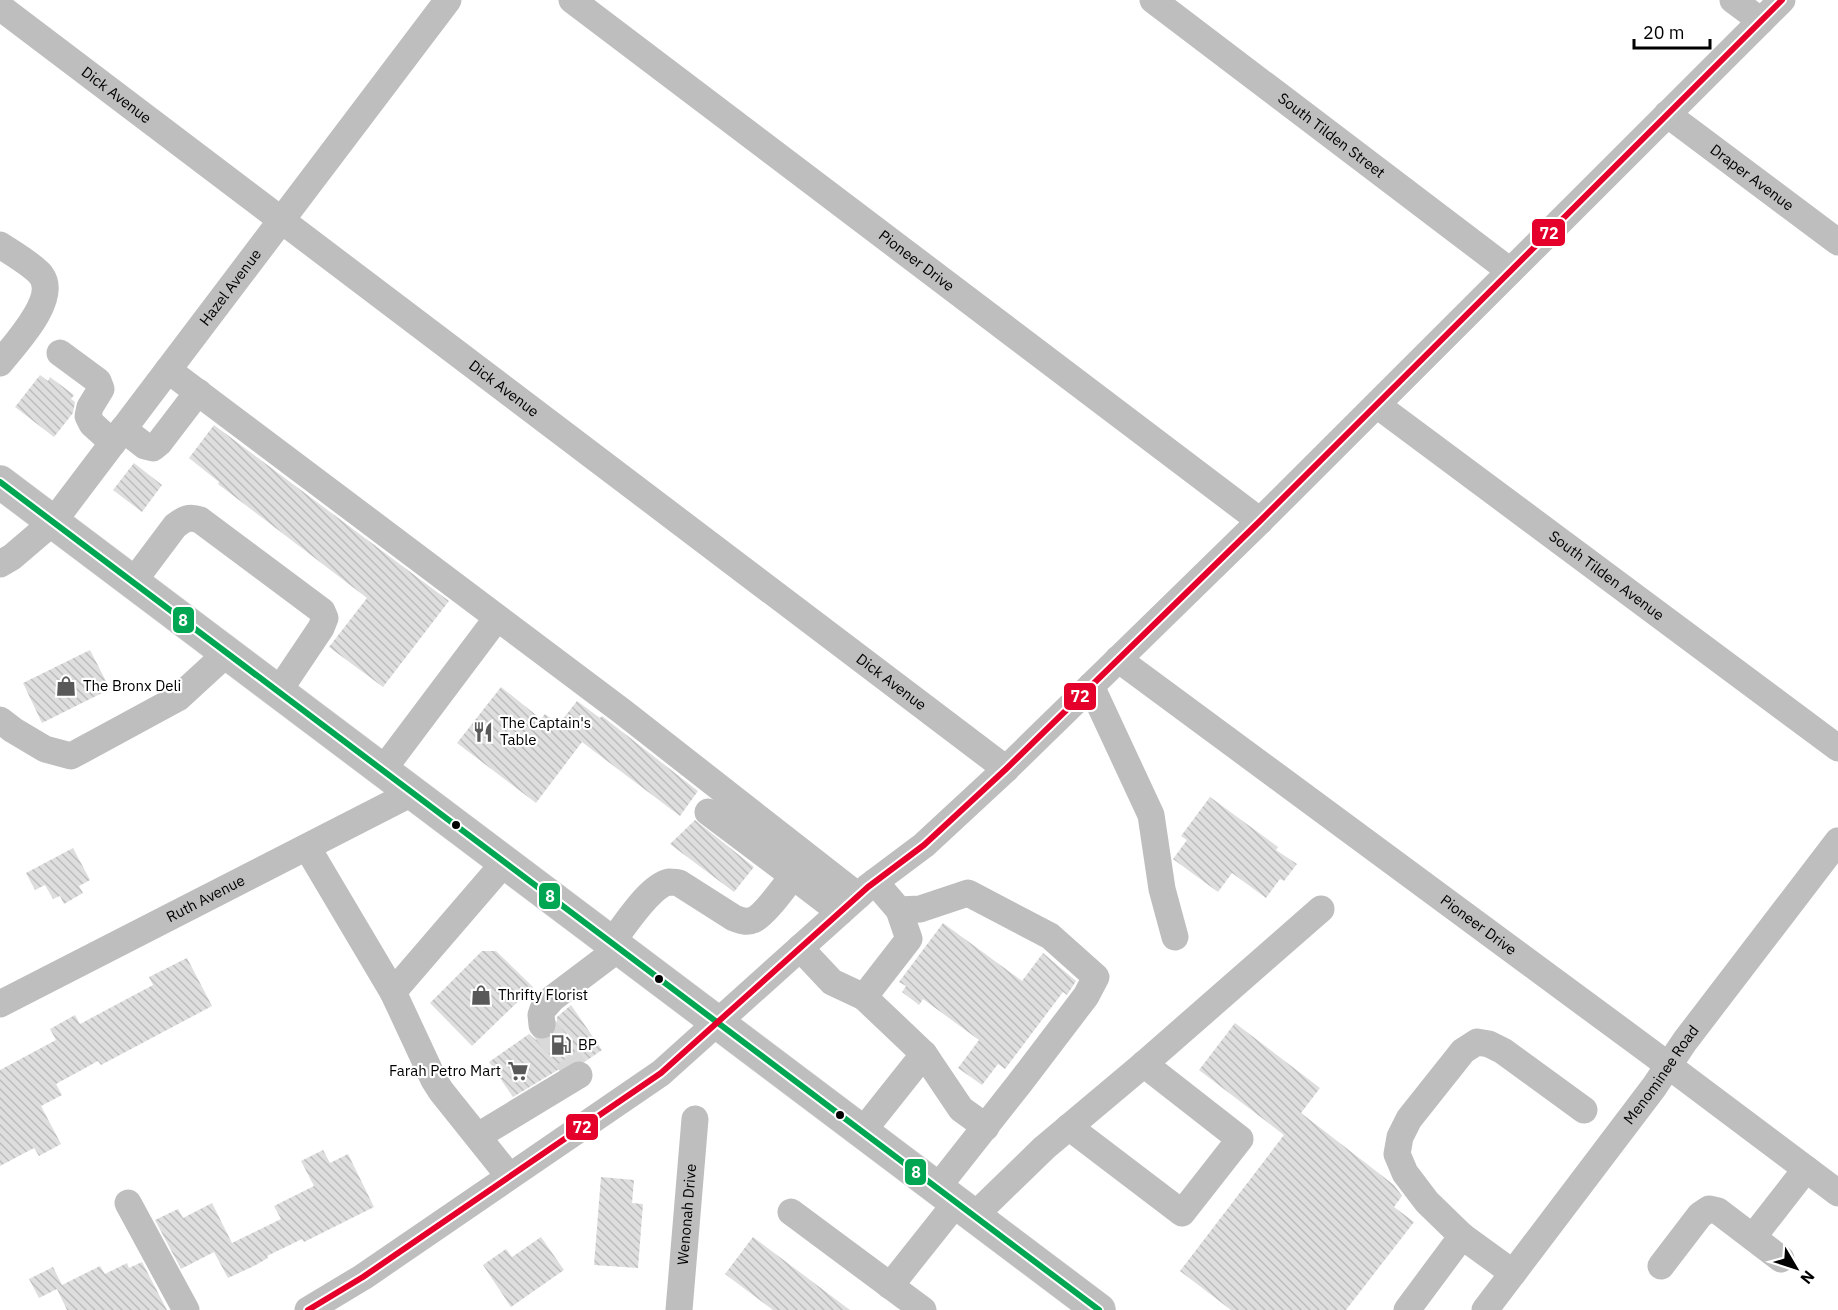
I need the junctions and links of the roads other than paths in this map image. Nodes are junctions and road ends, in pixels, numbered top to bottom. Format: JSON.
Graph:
{"nodes":[{"id":1,"x":448,"y":0,"type":"edge"},
{"id":2,"x":572,"y":0,"type":"edge"},
{"id":3,"x":1153,"y":0,"type":"edge"},
{"id":4,"x":1733,"y":0,"type":"edge"},
{"id":5,"x":1782,"y":0,"type":"edge"},
{"id":6,"x":0,"y":7,"type":"edge"},
{"id":7,"x":1761,"y":21,"type":"junction"},
{"id":8,"x":1667,"y":114,"type":"junction"},
{"id":9,"x":281,"y":220,"type":"junction"},
{"id":10,"x":1838,"y":242,"type":"edge"},
{"id":11,"x":0,"y":245,"type":"edge"},
{"id":12,"x":1510,"y":271,"type":"junction"},
{"id":13,"x":60,"y":353,"type":"dead end"},
{"id":14,"x":0,"y":363,"type":"edge"},
{"id":15,"x":168,"y":370,"type":"junction"},
{"id":16,"x":198,"y":392,"type":"junction"},
{"id":17,"x":1377,"y":405,"type":"junction"},
{"id":18,"x":118,"y":436,"type":"junction"},
{"id":19,"x":0,"y":482,"type":"edge"},
{"id":20,"x":1260,"y":520,"type":"junction"},
{"id":21,"x":53,"y":522,"type":"junction"},
{"id":22,"x":0,"y":564,"type":"edge"},
{"id":23,"x":133,"y":582,"type":"junction"},
{"id":24,"x":497,"y":618,"type":"junction"},
{"id":25,"x":227,"y":653,"type":"junction"},
{"id":26,"x":1118,"y":659,"type":"junction"},
{"id":27,"x":1090,"y":686,"type":"junction"},
{"id":28,"x":278,"y":692,"type":"junction"},
{"id":29,"x":0,"y":720,"type":"edge"},
{"id":30,"x":1838,"y":748,"type":"edge"},
{"id":31,"x":1005,"y":769,"type":"junction"},
{"id":32,"x":382,"y":771,"type":"junction"},
{"id":33,"x":412,"y":793,"type":"junction"},
{"id":34,"x":708,"y":812,"type":"dead end"},
{"id":35,"x":1838,"y":841,"type":"edge"},
{"id":36,"x":307,"y":847,"type":"junction"},
{"id":37,"x":504,"y":863,"type":"junction"},
{"id":38,"x":793,"y":876,"type":"junction"},
{"id":39,"x":858,"y":897,"type":"junction"},
{"id":40,"x":1321,"y":909,"type":"dead end"},
{"id":41,"x":899,"y":910,"type":"junction"},
{"id":42,"x":1175,"y":937,"type":"dead end"},
{"id":43,"x":614,"y":946,"type":"junction"},
{"id":44,"x":800,"y":948,"type":"junction"},
{"id":45,"x":393,"y":993,"type":"junction"},
{"id":46,"x":864,"y":997,"type":"junction"},
{"id":47,"x":0,"y":1004,"type":"edge"},
{"id":48,"x":716,"y":1023,"type":"junction"},
{"id":49,"x":542,"y":1024,"type":"dead end"},
{"id":50,"x":924,"y":1054,"type":"junction"},
{"id":51,"x":1144,"y":1064,"type":"junction"},
{"id":52,"x":1668,"y":1065,"type":"junction"},
{"id":53,"x":1584,"y":1110,"type":"dead end"},
{"id":54,"x":604,"y":1112,"type":"junction"},
{"id":55,"x":694,"y":1119,"type":"dead end"},
{"id":56,"x":986,"y":1127,"type":"junction"},
{"id":57,"x":1069,"y":1127,"type":"junction"},
{"id":58,"x":862,"y":1132,"type":"junction"},
{"id":59,"x":478,"y":1136,"type":"junction"},
{"id":60,"x":1806,"y":1169,"type":"junction"},
{"id":61,"x":509,"y":1176,"type":"junction"},
{"id":62,"x":1838,"y":1193,"type":"edge"},
{"id":63,"x":128,"y":1203,"type":"dead end"},
{"id":64,"x":956,"y":1203,"type":"junction"},
{"id":65,"x":791,"y":1212,"type":"dead end"},
{"id":66,"x":1462,"y":1236,"type":"junction"},
{"id":67,"x":1753,"y":1237,"type":"junction"},
{"id":68,"x":1781,"y":1258,"type":"dead end"},
{"id":69,"x":1660,"y":1266,"type":"dead end"},
{"id":70,"x":1513,"y":1273,"type":"junction"},
{"id":71,"x":890,"y":1286,"type":"junction"},
{"id":72,"x":186,"y":1310,"type":"edge"},
{"id":73,"x":308,"y":1310,"type":"edge"},
{"id":74,"x":680,"y":1310,"type":"edge"},
{"id":75,"x":923,"y":1310,"type":"edge"},
{"id":76,"x":1099,"y":1310,"type":"edge"},
{"id":77,"x":1407,"y":1310,"type":"edge"},
{"id":78,"x":1485,"y":1310,"type":"edge"}],
"edges":[{"from":1,"to":9,"type":"street","name":"Hazel Avenue"},
{"from":2,"to":20,"type":"street","name":"Pioneer Drive"},
{"from":3,"to":12,"type":"street","name":"South Tilden Street"},
{"from":4,"to":7,"type":"street"},
{"from":5,"to":7,"type":"street"},
{"from":6,"to":9,"type":"street","name":"Dick Avenue"},
{"from":7,"to":8,"type":"street"},
{"from":8,"to":10,"type":"street","name":"Draper Avenue"},
{"from":8,"to":12,"type":"street"},
{"from":9,"to":15,"type":"street","name":"Hazel Avenue"},
{"from":9,"to":31,"type":"street","name":"Dick Avenue"},
{"from":11,"to":14,"type":"street"},
{"from":12,"to":17,"type":"street"},
{"from":13,"to":18,"type":"street"},
{"from":15,"to":16,"type":"street"},
{"from":15,"to":18,"type":"street","name":"Hazel Avenue"},
{"from":16,"to":18,"type":"street"},
{"from":16,"to":24,"type":"street"},
{"from":17,"to":20,"type":"street"},
{"from":17,"to":30,"type":"street","name":"South Tilden Avenue"},
{"from":18,"to":21,"type":"street","name":"Hazel Avenue"},
{"from":19,"to":21,"type":"highway"},
{"from":20,"to":26,"type":"street"},
{"from":21,"to":22,"type":"street","name":"Hazel Avenue"},
{"from":21,"to":23,"type":"highway"},
{"from":23,"to":25,"type":"highway"},
{"from":23,"to":28,"type":"street"},
{"from":24,"to":32,"type":"street"},
{"from":24,"to":39,"type":"street"},
{"from":25,"to":28,"type":"highway"},
{"from":25,"to":29,"type":"street"},
{"from":26,"to":27,"type":"street"},
{"from":26,"to":52,"type":"street","name":"Pioneer Drive"},
{"from":27,"to":31,"type":"street"},
{"from":27,"to":42,"type":"street"},
{"from":28,"to":32,"type":"highway"},
{"from":31,"to":39,"type":"street"},
{"from":32,"to":33,"type":"highway"},
{"from":33,"to":36,"type":"street","name":"Ruth Avenue"},
{"from":33,"to":37,"type":"highway"},
{"from":34,"to":38,"type":"street"},
{"from":35,"to":52,"type":"street","name":"Menominee Road"},
{"from":36,"to":45,"type":"street"},
{"from":36,"to":47,"type":"street","name":"Ruth Avenue"},
{"from":37,"to":43,"type":"highway"},
{"from":37,"to":45,"type":"street"},
{"from":38,"to":39,"type":"street"},
{"from":38,"to":43,"type":"street"},
{"from":39,"to":41,"type":"street"},
{"from":39,"to":44,"type":"street"},
{"from":40,"to":51,"type":"street"},
{"from":41,"to":46,"type":"street"},
{"from":41,"to":56,"type":"street"},
{"from":43,"to":48,"type":"highway"},
{"from":43,"to":49,"type":"street"},
{"from":44,"to":46,"type":"street"},
{"from":44,"to":48,"type":"street"},
{"from":45,"to":59,"type":"street"},
{"from":46,"to":50,"type":"street"},
{"from":48,"to":54,"type":"street"},
{"from":48,"to":58,"type":"highway"},
{"from":50,"to":56,"type":"street"},
{"from":50,"to":58,"type":"street"},
{"from":51,"to":57,"type":"street"},
{"from":51,"to":57,"type":"street"},
{"from":52,"to":60,"type":"street","name":"Pioneer Drive"},
{"from":52,"to":70,"type":"street","name":"Menominee Road"},
{"from":53,"to":66,"type":"street"},
{"from":54,"to":59,"type":"street"},
{"from":54,"to":61,"type":"street"},
{"from":55,"to":74,"type":"street","name":"Wenonah Drive"},
{"from":56,"to":64,"type":"street"},
{"from":57,"to":64,"type":"street"},
{"from":58,"to":64,"type":"highway"},
{"from":59,"to":61,"type":"street"},
{"from":60,"to":62,"type":"street","name":"Pioneer Drive"},
{"from":60,"to":67,"type":"street"},
{"from":61,"to":73,"type":"street"},
{"from":63,"to":72,"type":"street"},
{"from":64,"to":71,"type":"street"},
{"from":64,"to":76,"type":"highway"},
{"from":65,"to":71,"type":"street"},
{"from":66,"to":70,"type":"street"},
{"from":66,"to":77,"type":"street"},
{"from":67,"to":68,"type":"street"},
{"from":67,"to":69,"type":"street"},
{"from":70,"to":78,"type":"street","name":"Menominee Road"},
{"from":71,"to":75,"type":"street"}]}
